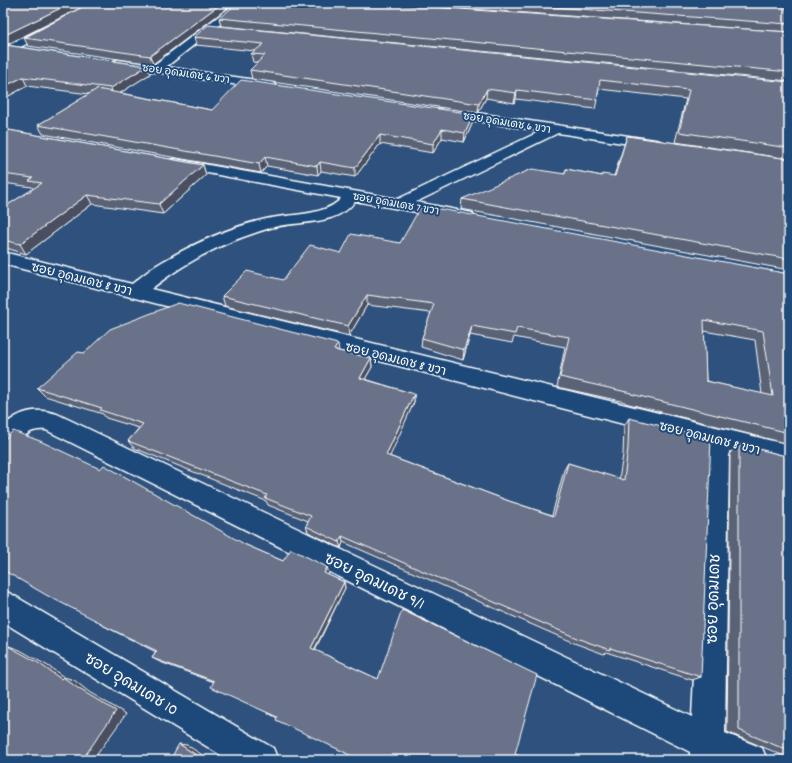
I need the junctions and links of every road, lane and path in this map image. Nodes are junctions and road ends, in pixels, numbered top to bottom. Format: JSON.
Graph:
{"nodes":[{"id":1,"x":100,"y":3,"type":"edge"},
{"id":2,"x":242,"y":3,"type":"edge"},
{"id":3,"x":209,"y":29,"type":"junction"},
{"id":4,"x":225,"y":30,"type":"edge"},
{"id":5,"x":7,"y":50,"type":"edge"},
{"id":6,"x":34,"y":51,"type":"edge"},
{"id":7,"x":103,"y":61,"type":"edge"},
{"id":8,"x":156,"y":69,"type":"junction"},
{"id":9,"x":282,"y":88,"type":"edge"},
{"id":10,"x":431,"y":110,"type":"edge"},
{"id":11,"x":556,"y":129,"type":"junction"},
{"id":12,"x":665,"y":145,"type":"edge"},
{"id":13,"x":158,"y":160,"type":"edge"},
{"id":14,"x":351,"y":195,"type":"junction"},
{"id":15,"x":400,"y":204,"type":"junction"},
{"id":16,"x":478,"y":219,"type":"edge"},
{"id":17,"x":3,"y":258,"type":"edge"},
{"id":18,"x":135,"y":292,"type":"junction"},
{"id":19,"x":717,"y":439,"type":"junction"},
{"id":20,"x":3,"y":441,"type":"edge"},
{"id":21,"x":789,"y":456,"type":"edge"},
{"id":22,"x":3,"y":605,"type":"edge"},
{"id":23,"x":708,"y":751,"type":"edge"},
{"id":24,"x":261,"y":760,"type":"edge"},
{"id":25,"x":750,"y":760,"type":"edge"}],
"edges":[{"from":1,"to":5,"type":"street"},
{"from":2,"to":3,"type":"street"},
{"from":3,"to":4,"type":"street"},
{"from":3,"to":8,"type":"street"},
{"from":5,"to":6,"type":"street"},
{"from":7,"to":8,"type":"street","name":"ซอย อุดมเดช 6 ขวา"},
{"from":8,"to":9,"type":"street","name":"ซอย อุดมเดช 6 ขวา"},
{"from":10,"to":11,"type":"street","name":"ซอย อุดมเดช 6 ขวา"},
{"from":11,"to":12,"type":"street","name":"ซอย อุดมเดช 6 ขวา"},
{"from":11,"to":15,"type":"street"},
{"from":13,"to":14,"type":"street","name":"ซอย อุดมเดช 7 ขวา"},
{"from":14,"to":15,"type":"street","name":"ซอย อุดมเดช 7 ขวา"},
{"from":14,"to":18,"type":"street"},
{"from":15,"to":16,"type":"street","name":"ซอย อุดมเดช 7 ขวา"},
{"from":17,"to":18,"type":"street","name":"ซอย อุดมเดช 8 ขวา"},
{"from":18,"to":19,"type":"street","name":"ซอย อุดมเดช 8 ขวา"},
{"from":19,"to":21,"type":"street","name":"ซอย อุดมเดช 8 ขวา"},
{"from":19,"to":23,"type":"street","name":"ซอย อุดมเดช"},
{"from":20,"to":23,"type":"street","name":"ซอย อุดมเดช 9/1"},
{"from":22,"to":24,"type":"street","name":"ซอย อุดมเดช 10"},
{"from":23,"to":25,"type":"street","name":"ซอย อุดมเดช 9/1"}]}
